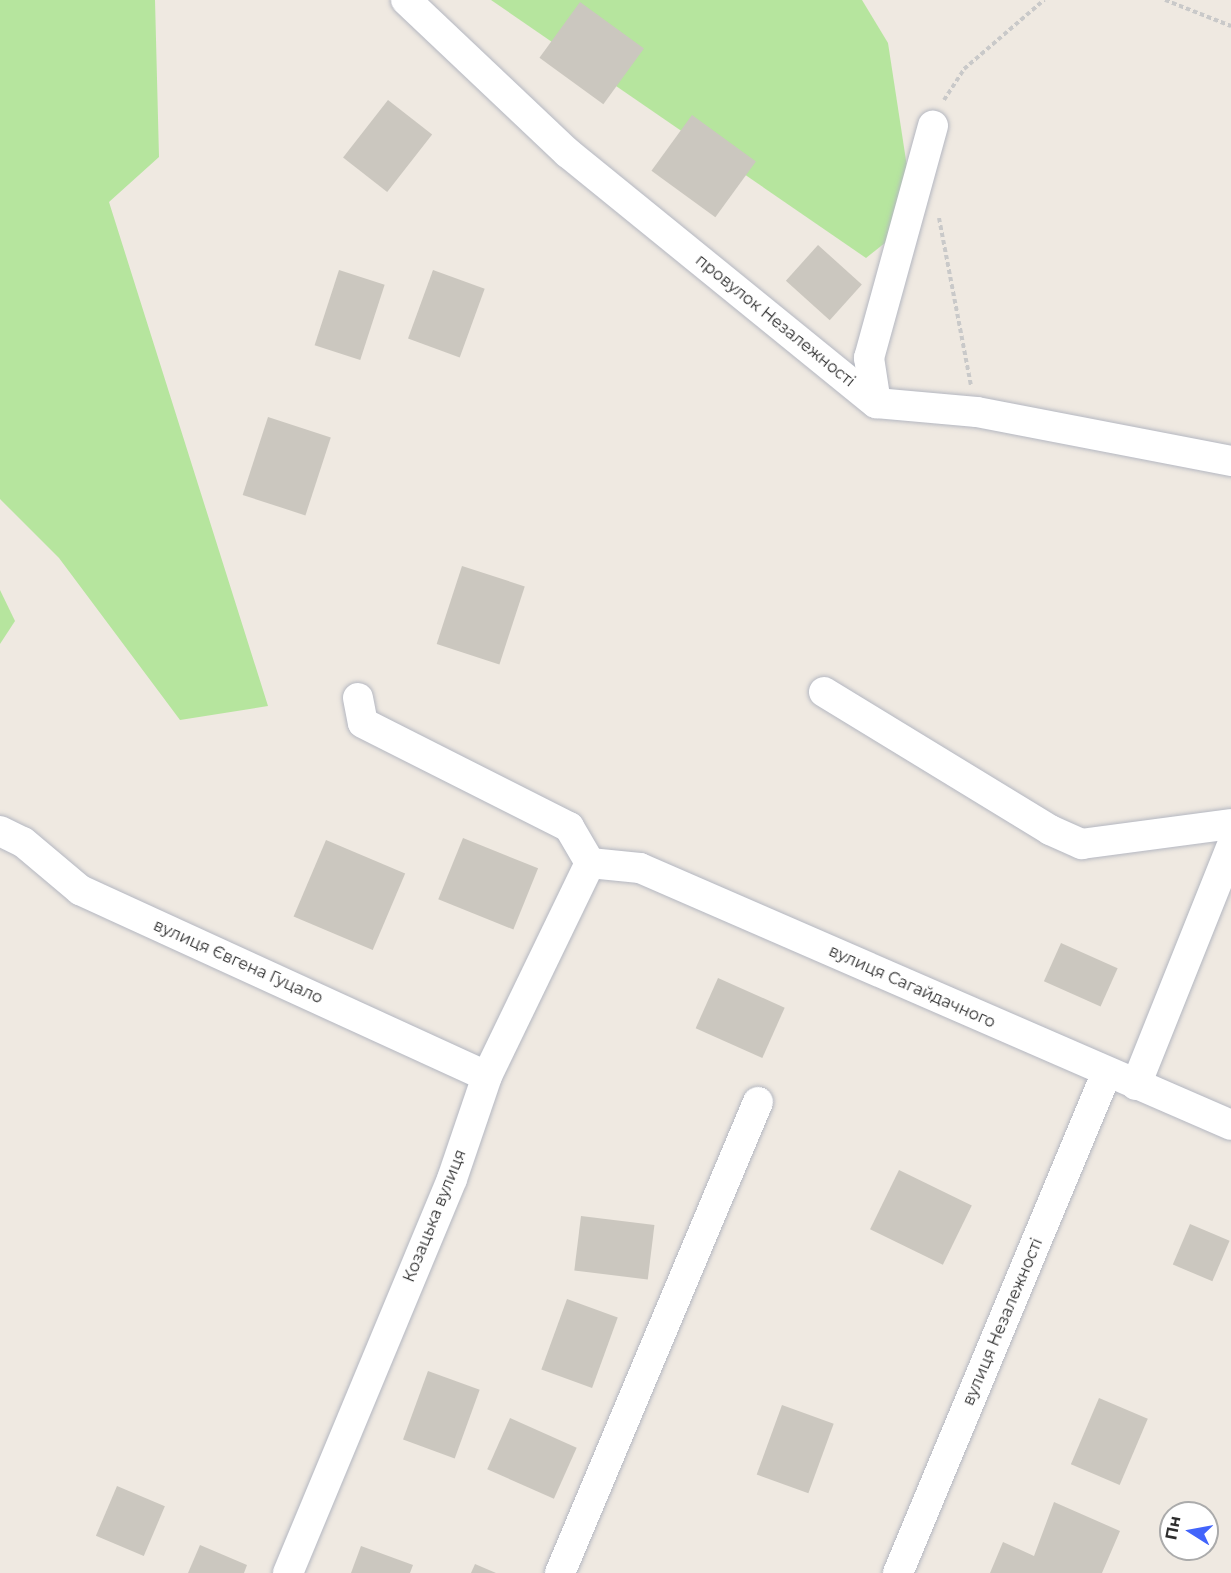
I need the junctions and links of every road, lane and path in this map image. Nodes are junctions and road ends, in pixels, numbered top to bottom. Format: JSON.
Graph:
{"nodes":[{"id":1,"x":406,"y":0,"type":"edge"},
{"id":2,"x":1037,"y":0,"type":"edge"},
{"id":3,"x":1044,"y":0,"type":"edge"},
{"id":4,"x":1165,"y":0,"type":"edge"},
{"id":5,"x":1028,"y":9,"type":"junction"},
{"id":6,"x":1231,"y":26,"type":"edge"},
{"id":7,"x":933,"y":126,"type":"joint"},
{"id":8,"x":936,"y":204,"type":"dead end"},
{"id":9,"x":876,"y":403,"type":"junction"},
{"id":10,"x":977,"y":412,"type":"junction"},
{"id":11,"x":1231,"y":461,"type":"edge"},
{"id":12,"x":824,"y":692,"type":"dead end"},
{"id":13,"x":358,"y":698,"type":"dead end"},
{"id":14,"x":1231,"y":824,"type":"edge"},
{"id":15,"x":0,"y":831,"type":"edge"},
{"id":16,"x":1231,"y":847,"type":"edge"},
{"id":17,"x":590,"y":863,"type":"junction"},
{"id":18,"x":1107,"y":1072,"type":"junction"},
{"id":19,"x":487,"y":1076,"type":"junction"},
{"id":20,"x":1136,"y":1084,"type":"junction"},
{"id":21,"x":758,"y":1102,"type":"dead end"},
{"id":22,"x":1231,"y":1125,"type":"edge"},
{"id":23,"x":288,"y":1573,"type":"edge"},
{"id":24,"x":560,"y":1573,"type":"edge"},
{"id":25,"x":898,"y":1573,"type":"edge"}],
"edges":[{"from":1,"to":9,"type":"street","name":"провулок Незалежності"},
{"from":2,"to":5,"type":"path"},
{"from":3,"to":5,"type":"path"},
{"from":4,"to":6,"type":"path"},
{"from":5,"to":7,"type":"path"},
{"from":7,"to":9,"type":"street"},
{"from":8,"to":10,"type":"path"},
{"from":9,"to":10,"type":"street"},
{"from":10,"to":11,"type":"street"},
{"from":12,"to":14,"type":"street"},
{"from":13,"to":17,"type":"street"},
{"from":15,"to":19,"type":"street","name":"вулиця Євгена Гуцало"},
{"from":16,"to":20,"type":"street"},
{"from":17,"to":18,"type":"street","name":"вулиця Сагайдачного"},
{"from":17,"to":19,"type":"street","name":"Козацька вулиця"},
{"from":18,"to":20,"type":"street","name":"вулиця Сагайдачного"},
{"from":18,"to":25,"type":"street","name":"вулиця Незалежності"},
{"from":19,"to":23,"type":"street","name":"Козацька вулиця"},
{"from":20,"to":22,"type":"street","name":"вулиця Сагайдачного"},
{"from":21,"to":24,"type":"street"}]}
